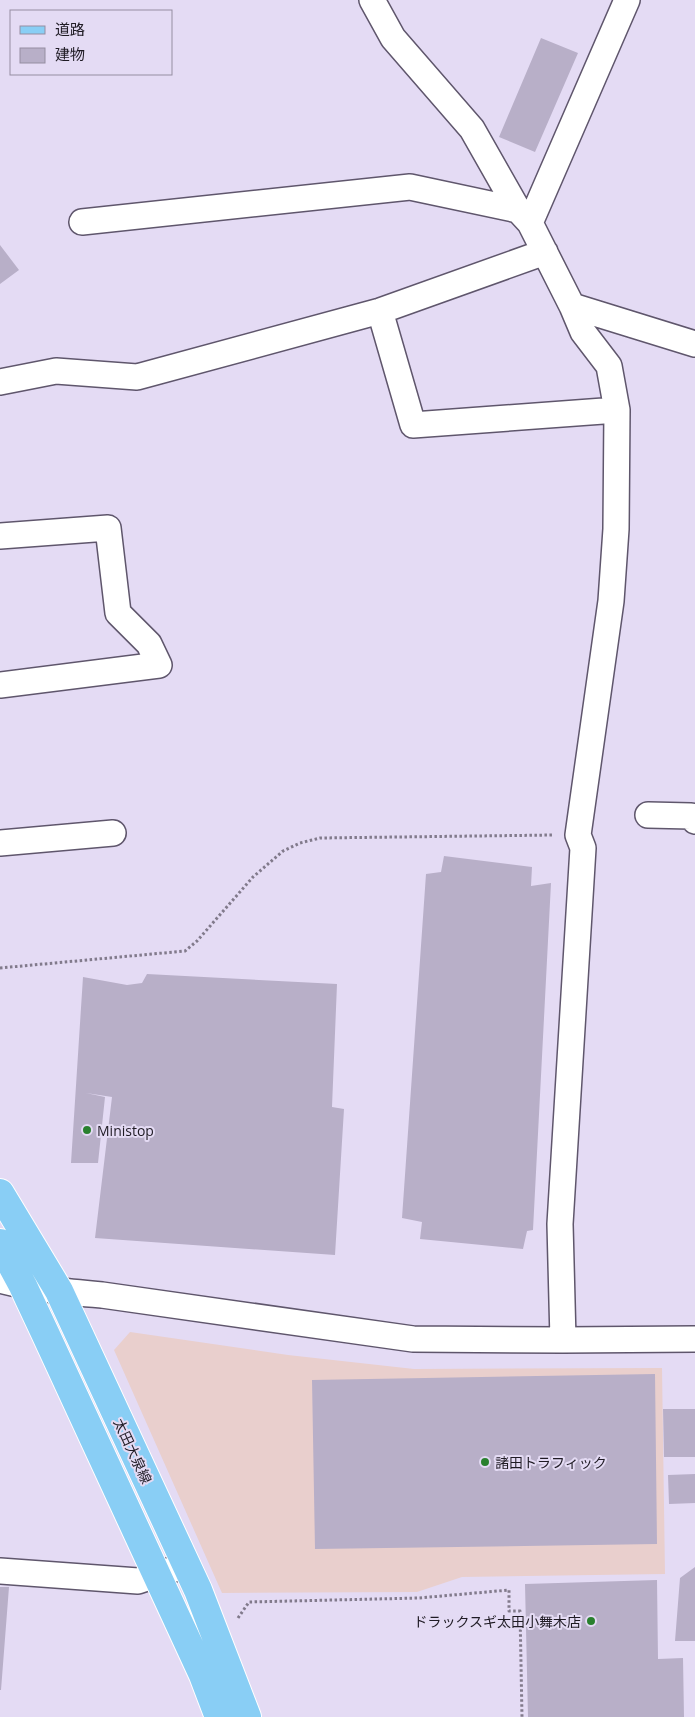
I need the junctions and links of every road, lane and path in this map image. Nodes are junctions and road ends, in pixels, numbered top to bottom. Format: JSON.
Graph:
{"nodes":[{"id":1,"x":372,"y":0,"type":"edge"},
{"id":2,"x":627,"y":0,"type":"edge"},
{"id":3,"x":524,"y":216,"type":"junction"},
{"id":4,"x":82,"y":222,"type":"dead end"},
{"id":5,"x":545,"y":252,"type":"junction"},
{"id":6,"x":572,"y":306,"type":"junction"},
{"id":7,"x":380,"y":311,"type":"junction"},
{"id":8,"x":695,"y":344,"type":"edge"},
{"id":9,"x":0,"y":382,"type":"edge"},
{"id":10,"x":616,"y":410,"type":"junction"},
{"id":11,"x":0,"y":536,"type":"edge"},
{"id":12,"x":0,"y":685,"type":"edge"},
{"id":13,"x":648,"y":815,"type":"dead end"},
{"id":14,"x":695,"y":821,"type":"edge"},
{"id":15,"x":113,"y":833,"type":"dead end"},
{"id":16,"x":578,"y":835,"type":"junction"},
{"id":17,"x":0,"y":843,"type":"edge"},
{"id":18,"x":0,"y":968,"type":"edge"},
{"id":19,"x":0,"y":1193,"type":"edge"},
{"id":20,"x":0,"y":1243,"type":"edge"},
{"id":21,"x":12,"y":1283,"type":"edge"},
{"id":22,"x":58,"y":1291,"type":"junction"},
{"id":23,"x":695,"y":1327,"type":"edge"},
{"id":24,"x":695,"y":1339,"type":"edge"},
{"id":25,"x":564,"y":1340,"type":"junction"},
{"id":26,"x":186,"y":1565,"type":"junction"},
{"id":27,"x":0,"y":1571,"type":"edge"},
{"id":28,"x":157,"y":1576,"type":"junction"},
{"id":29,"x":232,"y":1626,"type":"dead end"},
{"id":30,"x":219,"y":1717,"type":"edge"},
{"id":31,"x":247,"y":1717,"type":"edge"},
{"id":32,"x":522,"y":1717,"type":"edge"}],
"edges":[{"from":1,"to":3,"type":"street"},
{"from":2,"to":3,"type":"street"},
{"from":3,"to":4,"type":"street"},
{"from":3,"to":5,"type":"street"},
{"from":5,"to":6,"type":"street"},
{"from":5,"to":7,"type":"street"},
{"from":6,"to":8,"type":"street"},
{"from":6,"to":10,"type":"street"},
{"from":7,"to":9,"type":"street"},
{"from":7,"to":10,"type":"street"},
{"from":10,"to":16,"type":"street"},
{"from":11,"to":12,"type":"street"},
{"from":13,"to":14,"type":"street"},
{"from":15,"to":17,"type":"street"},
{"from":16,"to":18,"type":"path"},
{"from":16,"to":25,"type":"street"},
{"from":19,"to":22,"type":"main road","name":"太田大泉線"},
{"from":20,"to":21,"type":"main road"},
{"from":21,"to":22,"type":"street"},
{"from":21,"to":28,"type":"main road"},
{"from":22,"to":25,"type":"street"},
{"from":22,"to":26,"type":"main road","name":"太田大泉線"},
{"from":23,"to":24,"type":"street"},
{"from":24,"to":25,"type":"street"},
{"from":26,"to":28,"type":"street"},
{"from":26,"to":31,"type":"main road","name":"太田大泉線"},
{"from":27,"to":28,"type":"street"},
{"from":28,"to":30,"type":"main road"},
{"from":29,"to":32,"type":"path"}]}
